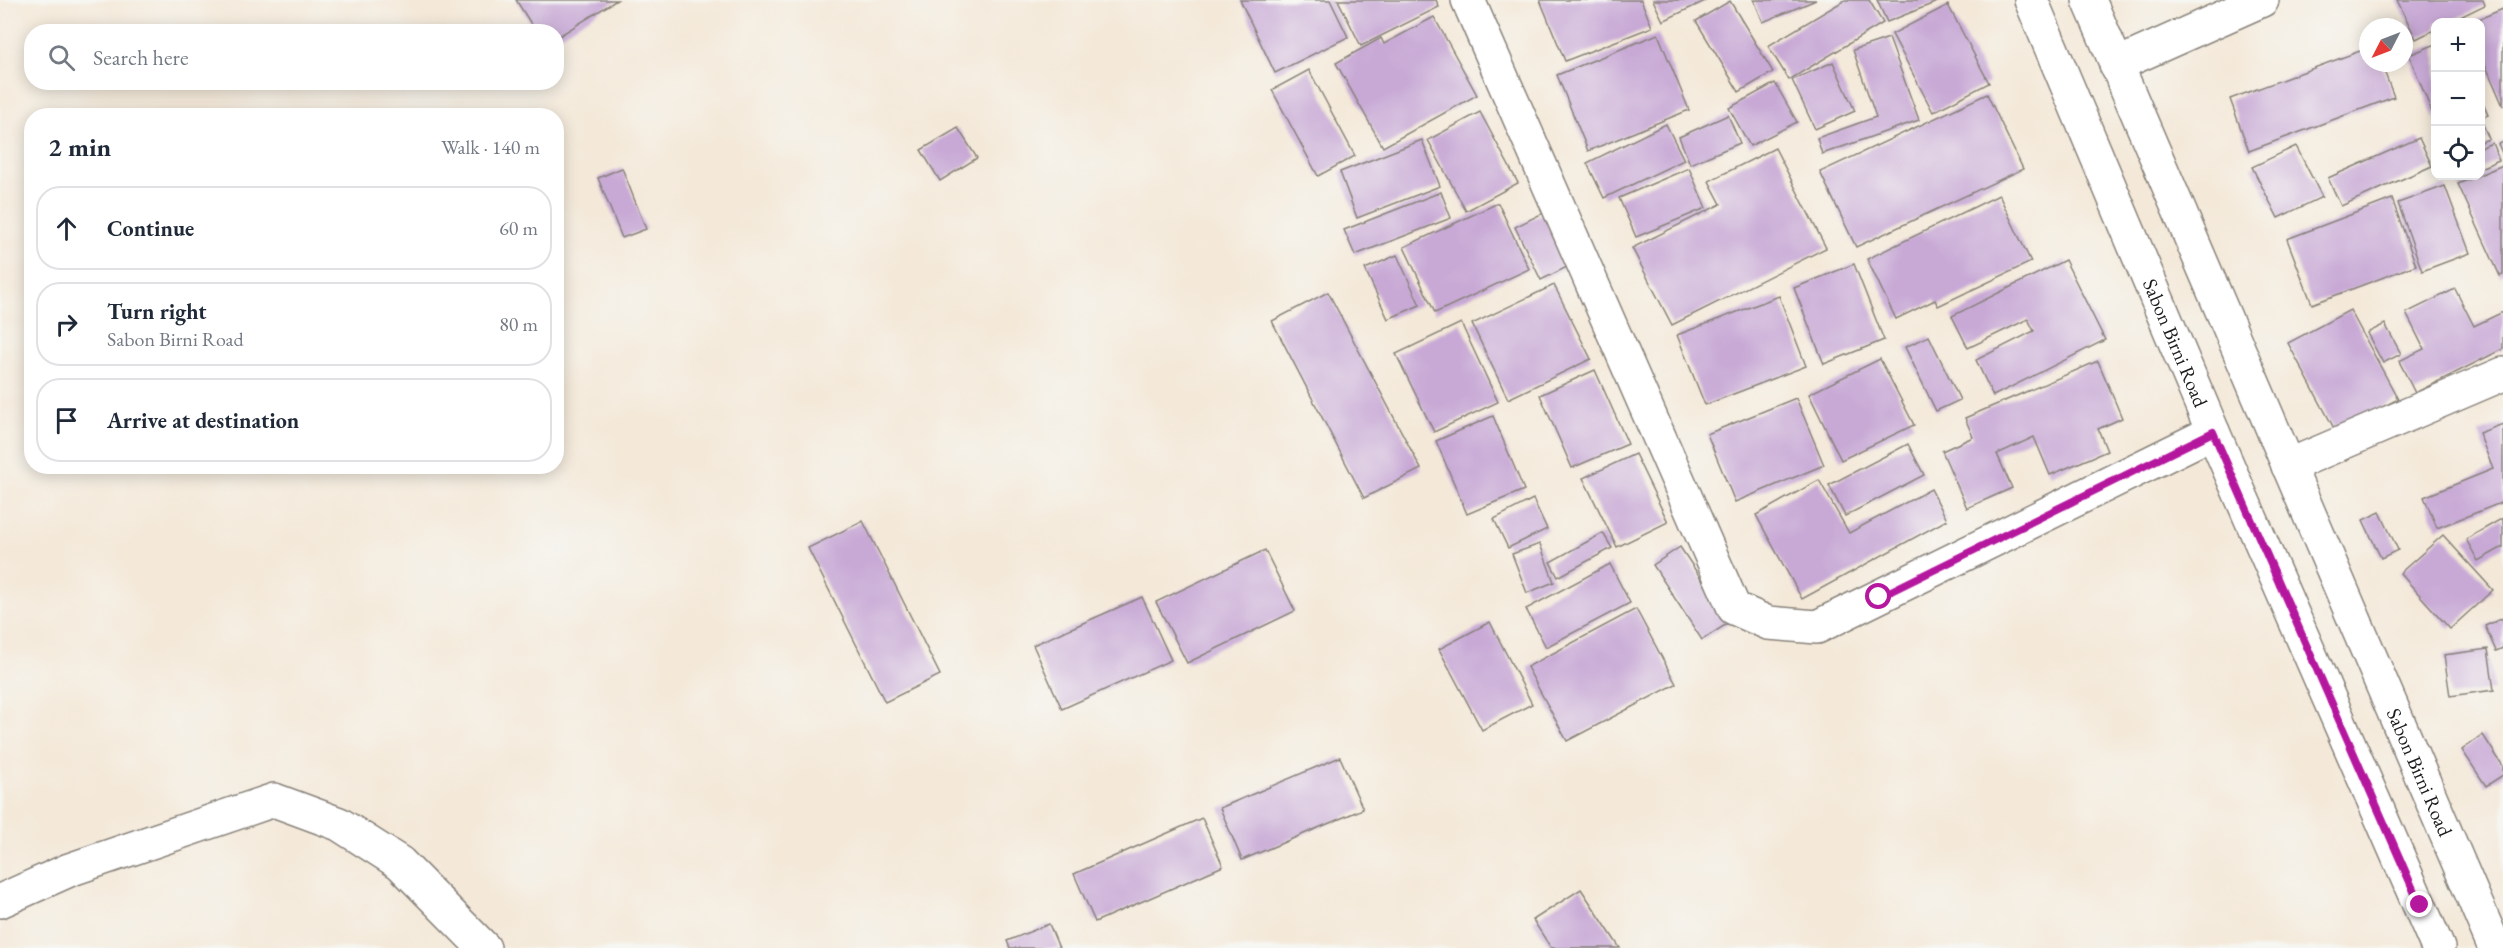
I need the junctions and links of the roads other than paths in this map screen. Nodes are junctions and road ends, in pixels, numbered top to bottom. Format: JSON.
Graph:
{"nodes":[{"id":1,"x":1468,"y":0,"type":"edge"},
{"id":2,"x":2031,"y":0,"type":"edge"},
{"id":3,"x":2089,"y":0,"type":"edge"},
{"id":4,"x":2262,"y":0,"type":"edge"},
{"id":5,"x":2116,"y":65,"type":"junction"},
{"id":6,"x":2503,"y":374,"type":"edge"},
{"id":7,"x":2213,"y":432,"type":"junction"},
{"id":8,"x":2288,"y":466,"type":"junction"},
{"id":9,"x":0,"y":901,"type":"edge"},
{"id":10,"x":484,"y":948,"type":"edge"},
{"id":11,"x":2438,"y":948,"type":"edge"},
{"id":12,"x":2495,"y":948,"type":"edge"}],
"edges":[{"from":1,"to":7,"type":"street"},
{"from":2,"to":7,"type":"street","name":"Sabon Birni Road"},
{"from":3,"to":5,"type":"street","name":"Sabon Birni Road"},
{"from":4,"to":5,"type":"street"},
{"from":5,"to":8,"type":"street","name":"Sabon Birni Road"},
{"from":6,"to":8,"type":"street"},
{"from":7,"to":11,"type":"street","name":"Sabon Birni Road"},
{"from":8,"to":12,"type":"street","name":"Sabon Birni Road"},
{"from":9,"to":10,"type":"street"}]}
